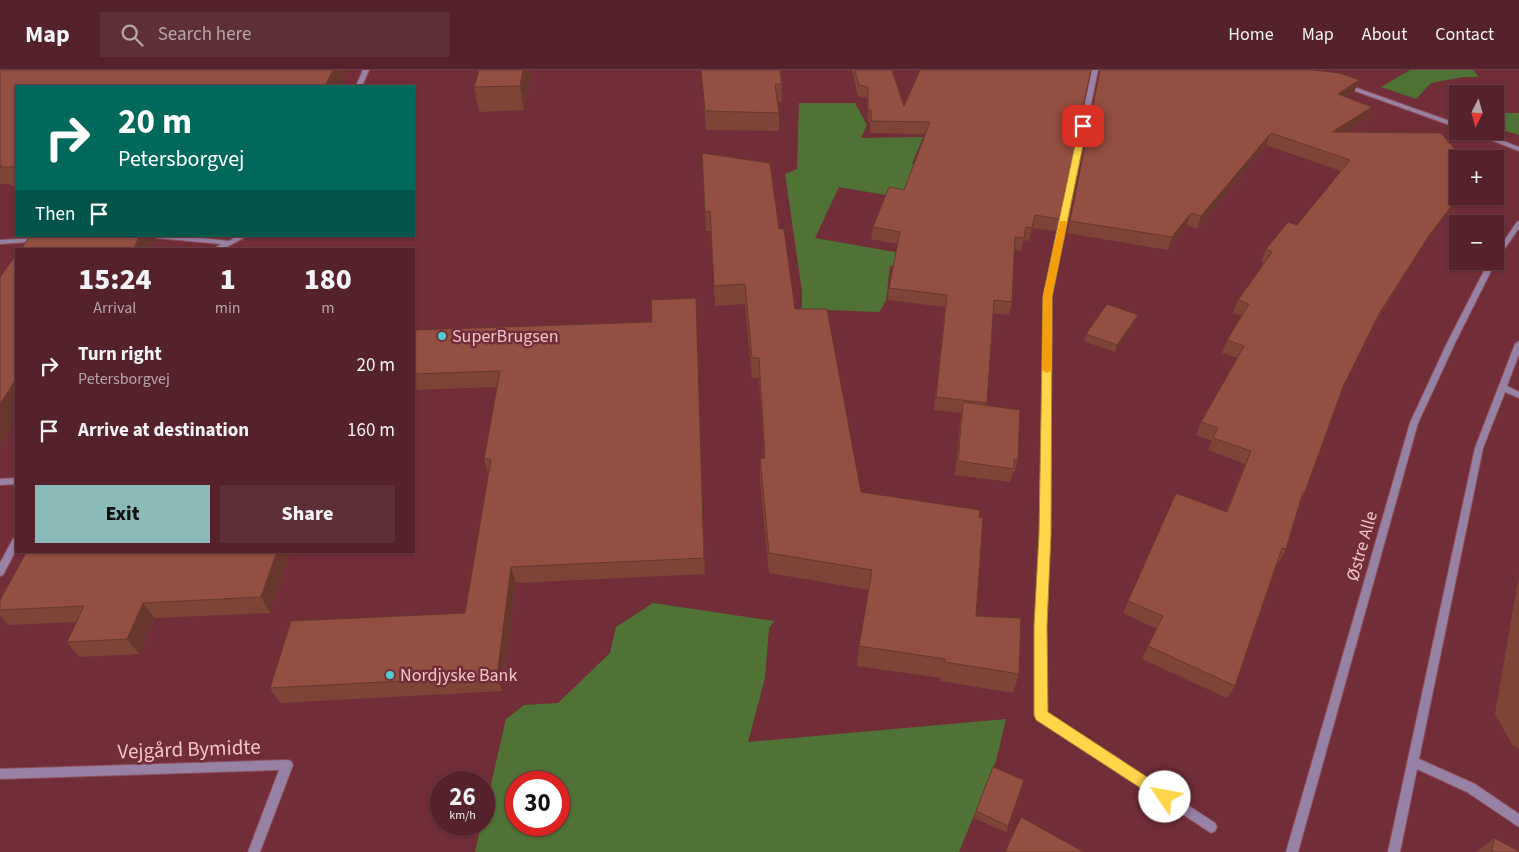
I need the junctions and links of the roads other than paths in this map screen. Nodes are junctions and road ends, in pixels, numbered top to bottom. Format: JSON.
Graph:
{"nodes":[{"id":1,"x":366,"y":70,"type":"edge"},
{"id":2,"x":1095,"y":70,"type":"edge"},
{"id":3,"x":1340,"y":83,"type":"edge"},
{"id":4,"x":359,"y":85,"type":"edge"},
{"id":5,"x":1449,"y":123,"type":"edge"},
{"id":6,"x":1495,"y":140,"type":"edge"},
{"id":7,"x":1519,"y":149,"type":"edge"},
{"id":8,"x":1519,"y":223,"type":"edge"},
{"id":9,"x":167,"y":237,"type":"edge"},
{"id":10,"x":242,"y":237,"type":"edge"},
{"id":11,"x":48,"y":240,"type":"edge"},
{"id":12,"x":0,"y":242,"type":"edge"},
{"id":13,"x":230,"y":243,"type":"junction"},
{"id":14,"x":1504,"y":245,"type":"edge"},
{"id":15,"x":219,"y":248,"type":"edge"},
{"id":16,"x":1489,"y":270,"type":"edge"},
{"id":17,"x":1519,"y":344,"type":"edge"},
{"id":18,"x":1502,"y":387,"type":"junction"},
{"id":19,"x":1519,"y":395,"type":"edge"},
{"id":20,"x":15,"y":481,"type":"edge"},
{"id":21,"x":0,"y":482,"type":"edge"},
{"id":22,"x":15,"y":544,"type":"edge"},
{"id":23,"x":0,"y":572,"type":"edge"},
{"id":24,"x":1413,"y":762,"type":"junction"},
{"id":25,"x":0,"y":774,"type":"edge"},
{"id":26,"x":1519,"y":821,"type":"edge"},
{"id":27,"x":1211,"y":827,"type":"dead end"},
{"id":28,"x":254,"y":852,"type":"edge"},
{"id":29,"x":1292,"y":852,"type":"edge"},
{"id":30,"x":1394,"y":852,"type":"edge"}],
"edges":[{"from":1,"to":4,"type":"street"},
{"from":2,"to":27,"type":"street"},
{"from":3,"to":5,"type":"street"},
{"from":6,"to":7,"type":"street"},
{"from":8,"to":14,"type":"street","name":"Østre Alle"},
{"from":9,"to":13,"type":"street"},
{"from":10,"to":13,"type":"street"},
{"from":11,"to":12,"type":"street"},
{"from":13,"to":15,"type":"street"},
{"from":16,"to":29,"type":"street","name":"Østre Alle"},
{"from":17,"to":18,"type":"street"},
{"from":18,"to":19,"type":"street"},
{"from":18,"to":24,"type":"street"},
{"from":20,"to":21,"type":"street"},
{"from":22,"to":23,"type":"street"},
{"from":24,"to":26,"type":"street"},
{"from":24,"to":30,"type":"street"},
{"from":25,"to":28,"type":"street","name":"Vejgård Bymidte"}]}
